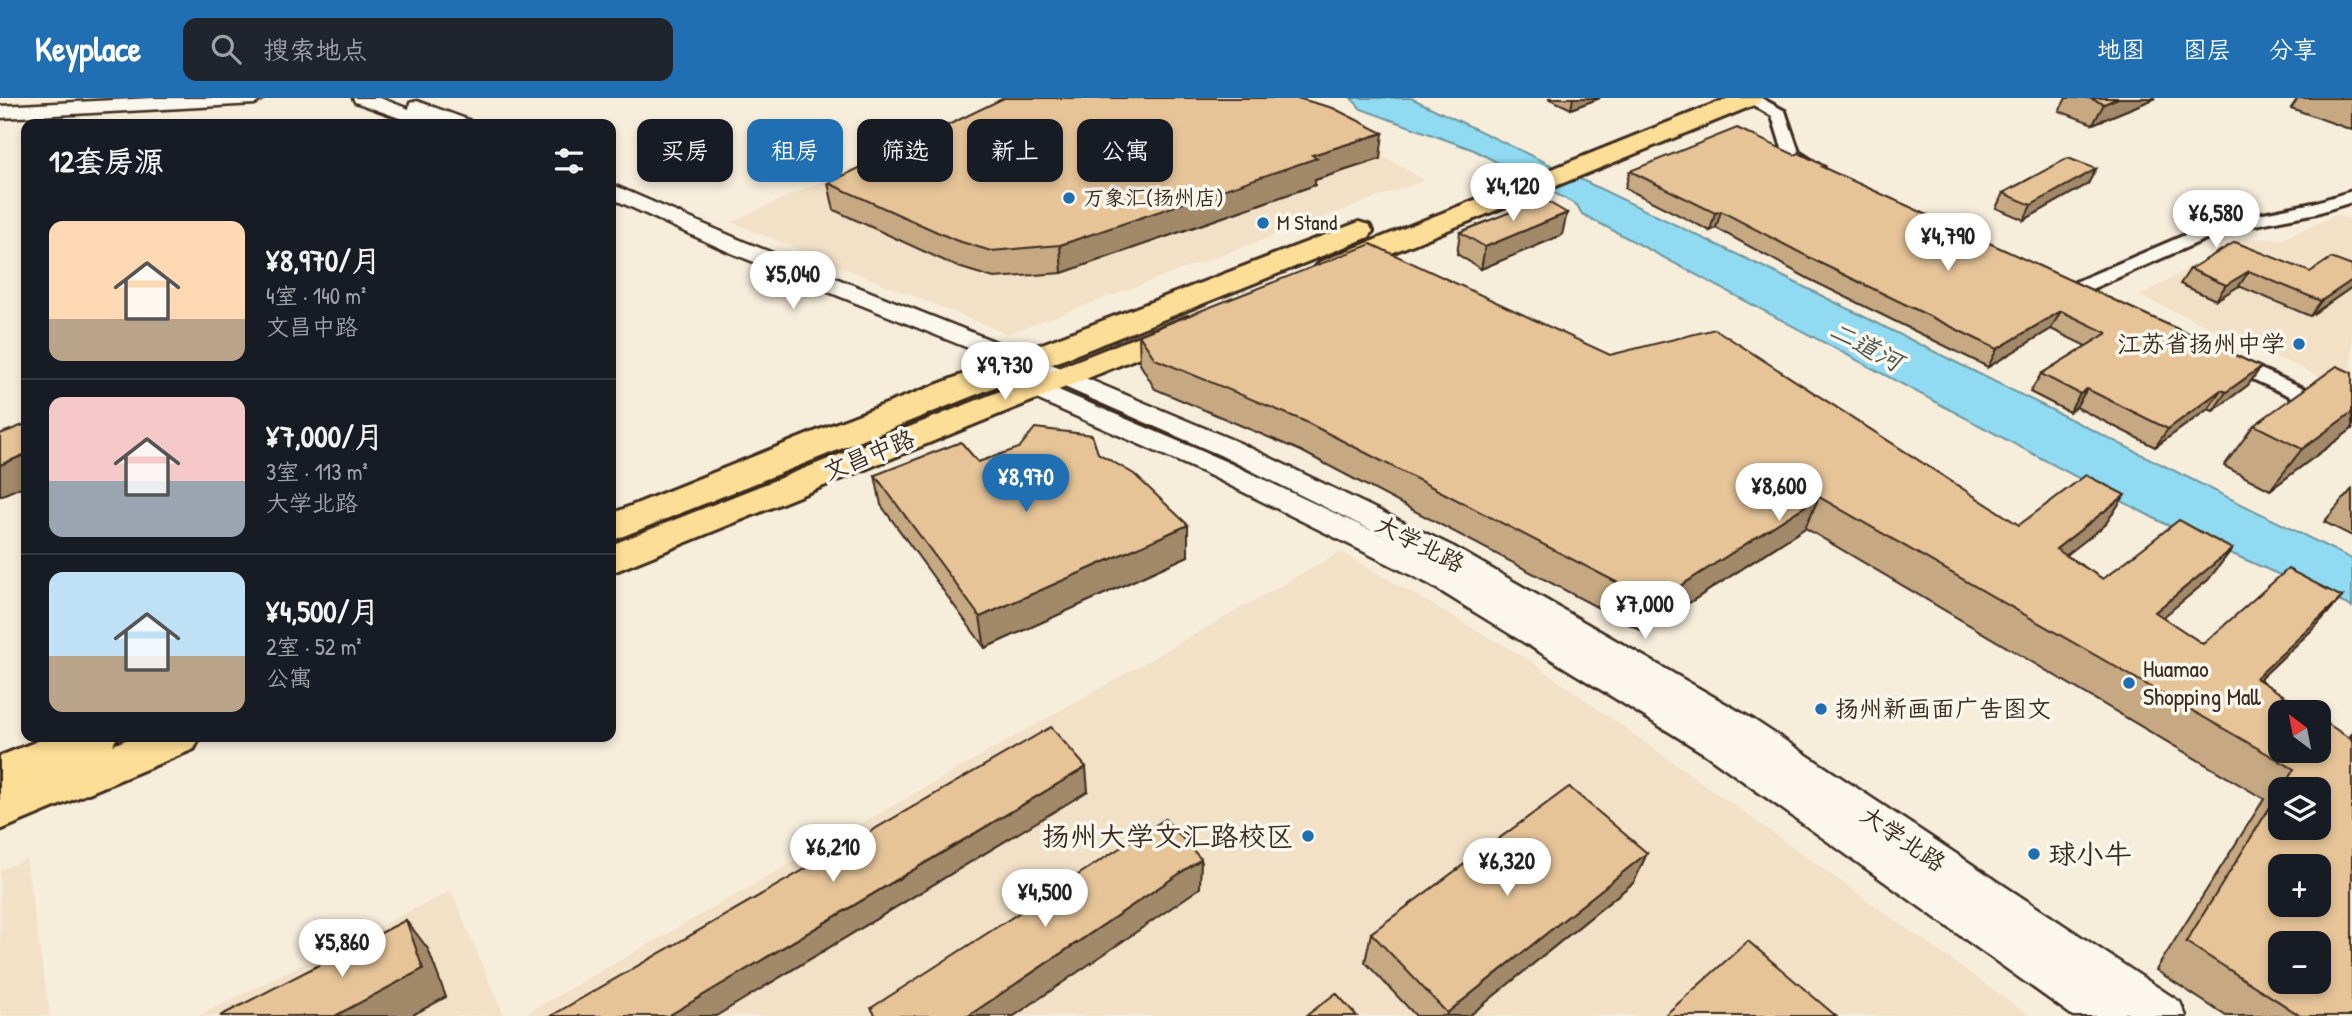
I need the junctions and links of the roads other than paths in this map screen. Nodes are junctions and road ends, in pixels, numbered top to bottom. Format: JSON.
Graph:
{"nodes":[{"id":1,"x":100,"y":98,"type":"edge"},
{"id":2,"x":254,"y":98,"type":"edge"},
{"id":3,"x":362,"y":98,"type":"edge"},
{"id":4,"x":394,"y":98,"type":"edge"},
{"id":5,"x":1704,"y":98,"type":"edge"},
{"id":6,"x":1749,"y":98,"type":"edge"},
{"id":7,"x":73,"y":99,"type":"edge"},
{"id":8,"x":1,"y":111,"type":"edge"},
{"id":9,"x":419,"y":119,"type":"edge"},
{"id":10,"x":450,"y":119,"type":"edge"},
{"id":11,"x":1566,"y":162,"type":"junction"},
{"id":12,"x":1836,"y":182,"type":"edge"},
{"id":13,"x":1507,"y":185,"type":"junction"},
{"id":14,"x":616,"y":192,"type":"edge"},
{"id":15,"x":2352,"y":195,"type":"edge"},
{"id":16,"x":616,"y":207,"type":"edge"},
{"id":17,"x":2097,"y":301,"type":"edge"},
{"id":18,"x":2206,"y":351,"type":"edge"},
{"id":19,"x":1029,"y":375,"type":"junction"},
{"id":20,"x":2352,"y":417,"type":"edge"},
{"id":21,"x":616,"y":526,"type":"edge"},
{"id":22,"x":616,"y":558,"type":"edge"},
{"id":23,"x":82,"y":742,"type":"edge"},
{"id":24,"x":166,"y":742,"type":"edge"},
{"id":25,"x":0,"y":775,"type":"edge"},
{"id":26,"x":0,"y":811,"type":"edge"},
{"id":27,"x":2107,"y":1016,"type":"edge"},
{"id":28,"x":2166,"y":1016,"type":"edge"}],
"edges":[{"from":1,"to":7,"type":"street"},
{"from":2,"to":8,"type":"street"},
{"from":3,"to":9,"type":"street"},
{"from":4,"to":10,"type":"street"},
{"from":5,"to":11,"type":"main road","name":"文昌中路"},
{"from":6,"to":11,"type":"main road","name":"文昌中路"},
{"from":6,"to":12,"type":"street"},
{"from":7,"to":8,"type":"street"},
{"from":11,"to":13,"type":"main road","name":"文昌中路"},
{"from":13,"to":19,"type":"main road","name":"文昌中路"},
{"from":13,"to":19,"type":"main road","name":"文昌中路"},
{"from":14,"to":19,"type":"street","name":"大学北路"},
{"from":15,"to":17,"type":"street"},
{"from":16,"to":19,"type":"street","name":"大学北路"},
{"from":18,"to":20,"type":"street"},
{"from":19,"to":21,"type":"main road","name":"文昌中路"},
{"from":19,"to":22,"type":"main road","name":"文昌中路"},
{"from":19,"to":27,"type":"street","name":"大学北路"},
{"from":19,"to":28,"type":"street","name":"大学北路"},
{"from":23,"to":25,"type":"main road"},
{"from":24,"to":26,"type":"main road"}]}
